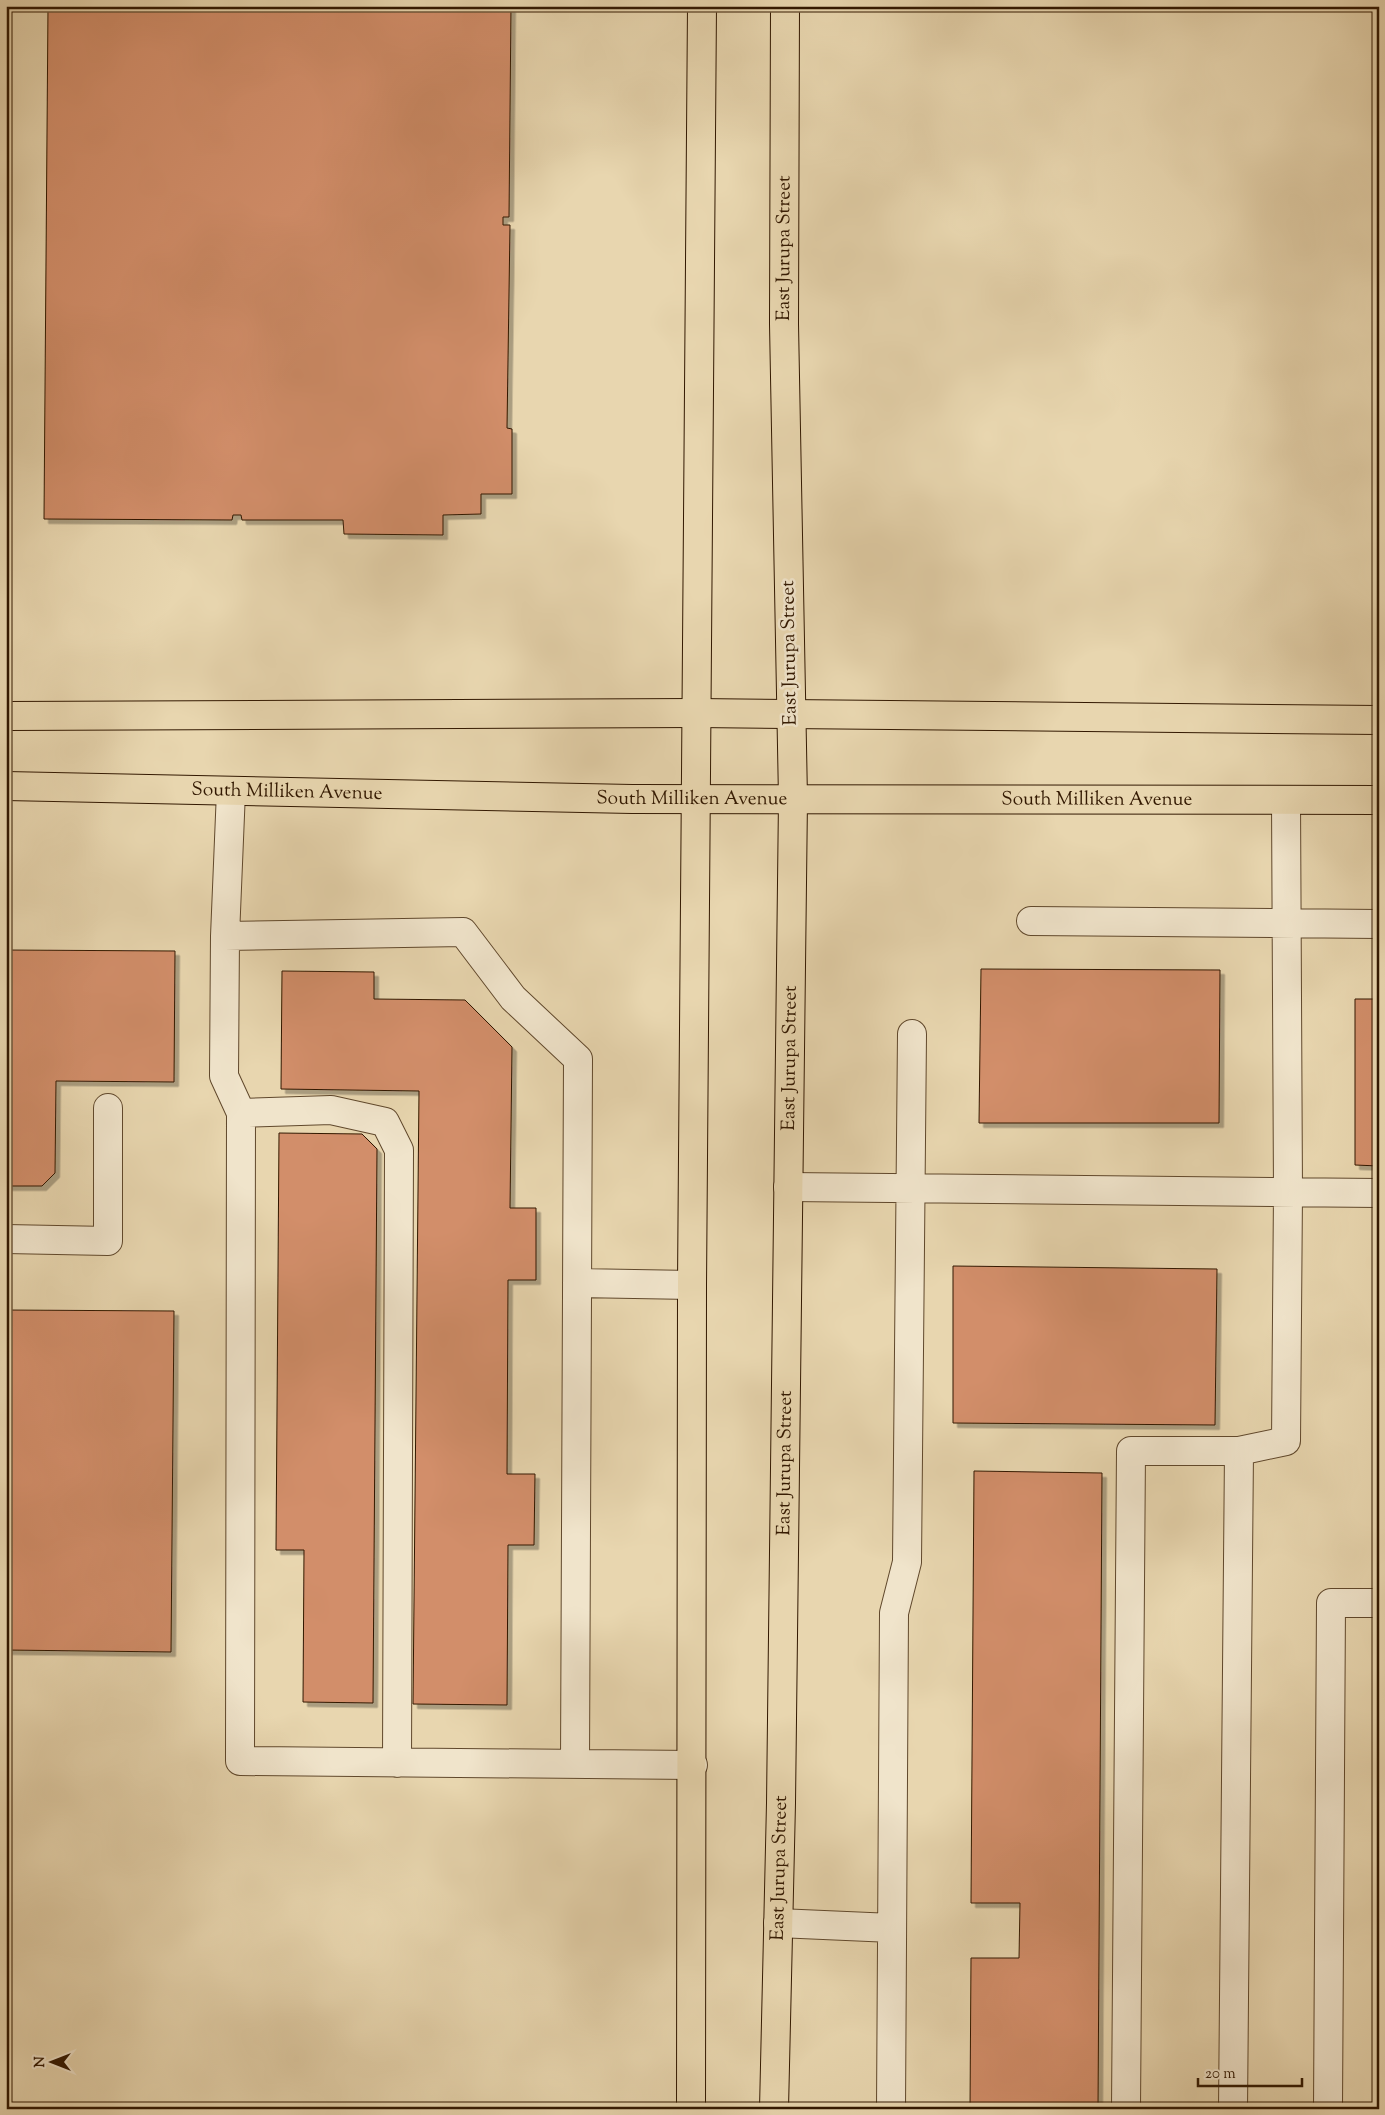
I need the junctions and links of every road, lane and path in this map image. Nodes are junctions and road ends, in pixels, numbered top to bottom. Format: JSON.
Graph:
{"nodes":[{"id":1,"x":702,"y":6,"type":"edge"},
{"id":2,"x":785,"y":6,"type":"edge"},
{"id":3,"x":697,"y":713,"type":"junction"},
{"id":4,"x":791,"y":714,"type":"junction"},
{"id":5,"x":6,"y":716,"type":"edge"},
{"id":6,"x":1379,"y":720,"type":"edge"},
{"id":7,"x":6,"y":786,"type":"edge"},
{"id":8,"x":231,"y":791,"type":"junction"},
{"id":9,"x":696,"y":799,"type":"junction"},
{"id":10,"x":793,"y":799,"type":"junction"},
{"id":11,"x":1286,"y":800,"type":"junction"},
{"id":12,"x":1379,"y":800,"type":"edge"},
{"id":13,"x":1031,"y":921,"type":"dead end"},
{"id":14,"x":1287,"y":924,"type":"junction"},
{"id":15,"x":1379,"y":924,"type":"edge"},
{"id":16,"x":224,"y":936,"type":"junction"},
{"id":17,"x":912,"y":1034,"type":"dead end"},
{"id":18,"x":108,"y":1108,"type":"dead end"},
{"id":19,"x":241,"y":1113,"type":"junction"},
{"id":20,"x":788,"y":1187,"type":"junction"},
{"id":21,"x":911,"y":1189,"type":"junction"},
{"id":22,"x":1288,"y":1192,"type":"junction"},
{"id":23,"x":1379,"y":1193,"type":"edge"},
{"id":24,"x":6,"y":1239,"type":"edge"},
{"id":25,"x":577,"y":1283,"type":"junction"},
{"id":26,"x":692,"y":1284,"type":"junction"},
{"id":27,"x":1239,"y":1451,"type":"junction"},
{"id":28,"x":1379,"y":1603,"type":"edge"},
{"id":29,"x":397,"y":1763,"type":"junction"},
{"id":30,"x":575,"y":1764,"type":"junction"},
{"id":31,"x":693,"y":1765,"type":"junction"},
{"id":32,"x":778,"y":1923,"type":"junction"},
{"id":33,"x":892,"y":1928,"type":"junction"},
{"id":34,"x":691,"y":2109,"type":"edge"},
{"id":35,"x":774,"y":2109,"type":"edge"},
{"id":36,"x":891,"y":2109,"type":"edge"},
{"id":37,"x":1126,"y":2109,"type":"edge"},
{"id":38,"x":1233,"y":2109,"type":"edge"},
{"id":39,"x":1328,"y":2109,"type":"edge"}],
"edges":[{"from":1,"to":3,"type":"main road"},
{"from":2,"to":4,"type":"main road","name":"East Jurupa Street"},
{"from":3,"to":4,"type":"main road"},
{"from":3,"to":5,"type":"main road"},
{"from":3,"to":9,"type":"main road"},
{"from":4,"to":6,"type":"main road"},
{"from":4,"to":10,"type":"main road","name":"East Jurupa Street"},
{"from":7,"to":8,"type":"main road","name":"South Milliken Avenue"},
{"from":8,"to":9,"type":"main road","name":"South Milliken Avenue"},
{"from":8,"to":16,"type":"lane"},
{"from":9,"to":10,"type":"main road","name":"South Milliken Avenue"},
{"from":9,"to":26,"type":"main road"},
{"from":10,"to":11,"type":"main road","name":"South Milliken Avenue"},
{"from":10,"to":20,"type":"main road","name":"East Jurupa Street"},
{"from":11,"to":12,"type":"main road","name":"South Milliken Avenue"},
{"from":11,"to":14,"type":"lane"},
{"from":13,"to":14,"type":"lane"},
{"from":14,"to":15,"type":"lane"},
{"from":14,"to":22,"type":"lane"},
{"from":16,"to":19,"type":"lane"},
{"from":16,"to":25,"type":"lane"},
{"from":17,"to":21,"type":"lane"},
{"from":18,"to":24,"type":"lane"},
{"from":19,"to":29,"type":"lane"},
{"from":19,"to":29,"type":"lane"},
{"from":20,"to":21,"type":"lane"},
{"from":20,"to":32,"type":"main road","name":"East Jurupa Street"},
{"from":21,"to":22,"type":"lane"},
{"from":21,"to":33,"type":"lane"},
{"from":22,"to":23,"type":"lane"},
{"from":22,"to":27,"type":"lane"},
{"from":25,"to":26,"type":"lane"},
{"from":25,"to":30,"type":"lane"},
{"from":26,"to":31,"type":"main road"},
{"from":27,"to":37,"type":"lane"},
{"from":27,"to":38,"type":"lane"},
{"from":28,"to":39,"type":"lane"},
{"from":29,"to":30,"type":"lane"},
{"from":30,"to":31,"type":"lane"},
{"from":31,"to":34,"type":"main road"},
{"from":32,"to":33,"type":"lane"},
{"from":32,"to":35,"type":"main road","name":"East Jurupa Street"},
{"from":33,"to":36,"type":"lane"}]}
